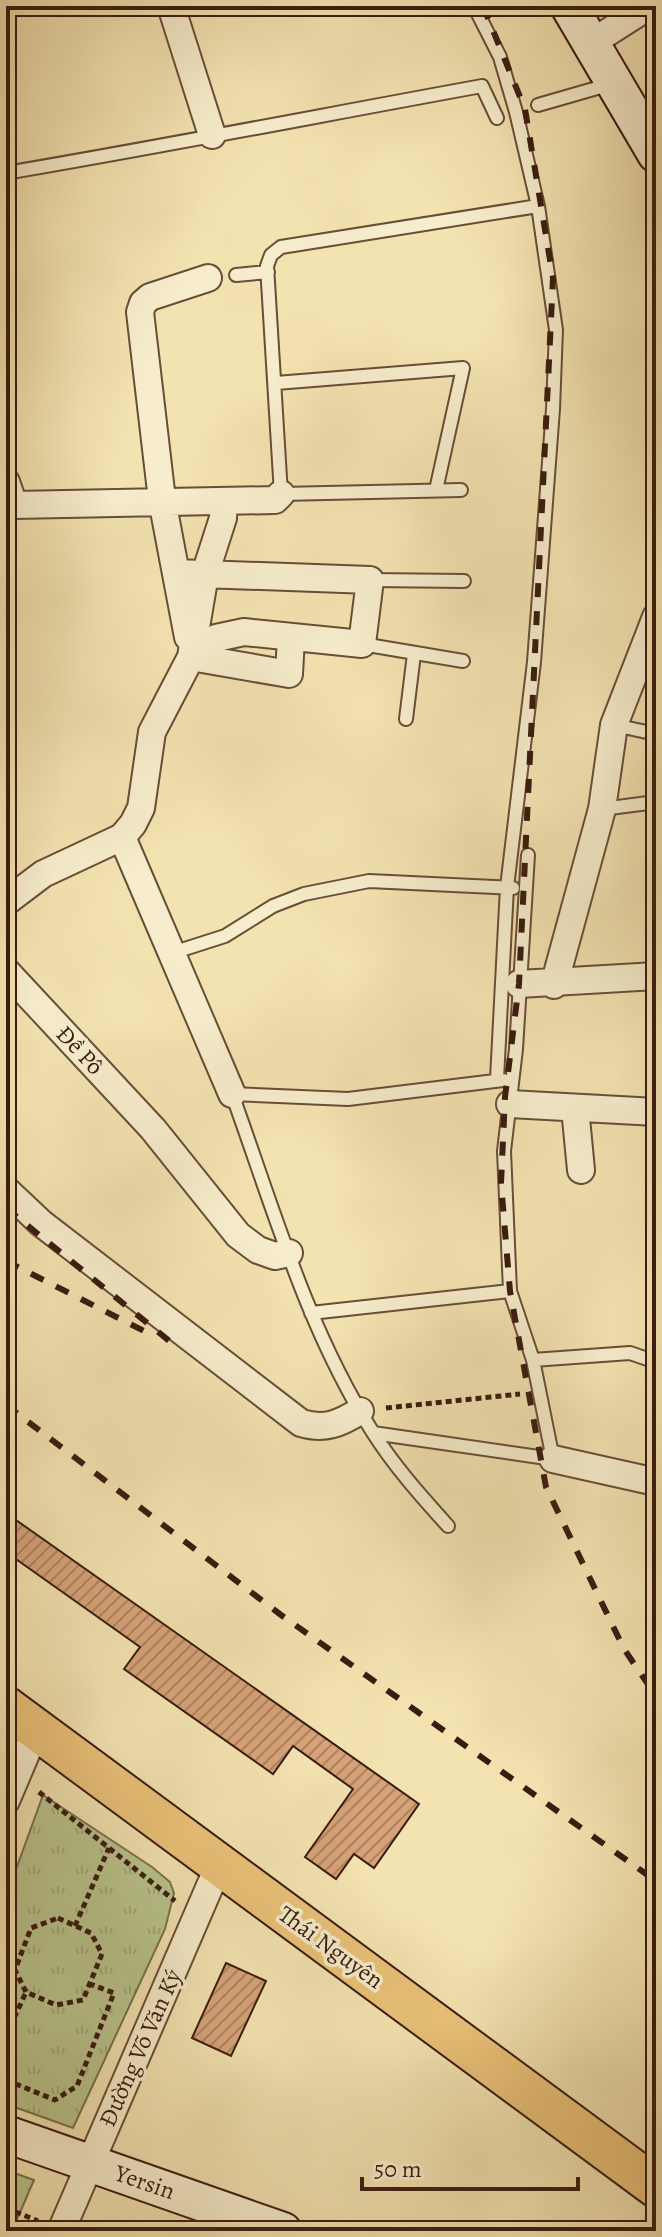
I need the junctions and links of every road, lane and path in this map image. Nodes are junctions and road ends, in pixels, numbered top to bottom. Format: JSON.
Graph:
{"nodes":[{"id":1,"x":171,"y":6,"type":"edge"},
{"id":2,"x":474,"y":6,"type":"edge"},
{"id":3,"x":569,"y":6,"type":"edge"},
{"id":4,"x":649,"y":6,"type":"edge"},
{"id":5,"x":591,"y":43,"type":"junction"},
{"id":6,"x":614,"y":83,"type":"junction"},
{"id":7,"x":538,"y":105,"type":"dead end"},
{"id":8,"x":497,"y":118,"type":"dead end"},
{"id":9,"x":212,"y":135,"type":"junction"},
{"id":10,"x":656,"y":154,"type":"edge"},
{"id":11,"x":6,"y":173,"type":"edge"},
{"id":12,"x":538,"y":206,"type":"junction"},
{"id":13,"x":268,"y":272,"type":"junction"},
{"id":14,"x":236,"y":275,"type":"dead end"},
{"id":15,"x":208,"y":278,"type":"dead end"},
{"id":16,"x":276,"y":383,"type":"junction"},
{"id":17,"x":6,"y":482,"type":"edge"},
{"id":18,"x":436,"y":490,"type":"junction"},
{"id":19,"x":461,"y":490,"type":"dead end"},
{"id":20,"x":281,"y":494,"type":"junction"},
{"id":21,"x":162,"y":500,"type":"junction"},
{"id":22,"x":224,"y":501,"type":"junction"},
{"id":23,"x":176,"y":573,"type":"junction"},
{"id":24,"x":205,"y":574,"type":"junction"},
{"id":25,"x":370,"y":580,"type":"junction"},
{"id":26,"x":464,"y":581,"type":"dead end"},
{"id":27,"x":655,"y":620,"type":"edge"},
{"id":28,"x":291,"y":637,"type":"junction"},
{"id":29,"x":362,"y":644,"type":"junction"},
{"id":30,"x":414,"y":654,"type":"junction"},
{"id":31,"x":191,"y":657,"type":"junction"},
{"id":32,"x":463,"y":661,"type":"dead end"},
{"id":33,"x":406,"y":719,"type":"dead end"},
{"id":34,"x":614,"y":725,"type":"junction"},
{"id":35,"x":656,"y":734,"type":"edge"},
{"id":36,"x":656,"y":802,"type":"edge"},
{"id":37,"x":602,"y":809,"type":"junction"},
{"id":38,"x":122,"y":837,"type":"junction"},
{"id":39,"x":528,"y":855,"type":"dead end"},
{"id":40,"x":507,"y":887,"type":"junction"},
{"id":41,"x":524,"y":890,"type":"junction"},
{"id":42,"x":6,"y":902,"type":"edge"},
{"id":43,"x":172,"y":953,"type":"junction"},
{"id":44,"x":6,"y":971,"type":"edge"},
{"id":45,"x":656,"y":976,"type":"edge"},
{"id":46,"x":519,"y":984,"type":"junction"},
{"id":47,"x":554,"y":985,"type":"junction"},
{"id":48,"x":497,"y":1079,"type":"junction"},
{"id":49,"x":511,"y":1092,"type":"junction"},
{"id":50,"x":232,"y":1094,"type":"junction"},
{"id":51,"x":575,"y":1108,"type":"junction"},
{"id":52,"x":656,"y":1112,"type":"edge"},
{"id":53,"x":581,"y":1170,"type":"dead end"},
{"id":54,"x":6,"y":1190,"type":"edge"},
{"id":55,"x":289,"y":1253,"type":"junction"},
{"id":56,"x":510,"y":1291,"type":"junction"},
{"id":57,"x":311,"y":1313,"type":"junction"},
{"id":58,"x":533,"y":1360,"type":"junction"},
{"id":59,"x":656,"y":1362,"type":"edge"},
{"id":60,"x":529,"y":1393,"type":"dead end"},
{"id":61,"x":366,"y":1422,"type":"junction"},
{"id":62,"x":553,"y":1459,"type":"junction"},
{"id":63,"x":656,"y":1482,"type":"edge"},
{"id":64,"x":448,"y":1526,"type":"dead end"},
{"id":65,"x":21,"y":1718,"type":"edge"},
{"id":66,"x":17,"y":1774,"type":"junction"},
{"id":67,"x":6,"y":1801,"type":"edge"},
{"id":68,"x":109,"y":1848,"type":"junction"},
{"id":69,"x":219,"y":1865,"type":"junction"},
{"id":70,"x":197,"y":1918,"type":"junction"},
{"id":71,"x":75,"y":1926,"type":"junction"},
{"id":72,"x":90,"y":1984,"type":"junction"},
{"id":73,"x":26,"y":1992,"type":"junction"},
{"id":74,"x":6,"y":2036,"type":"edge"},
{"id":75,"x":6,"y":2080,"type":"edge"},
{"id":76,"x":6,"y":2134,"type":"edge"},
{"id":77,"x":90,"y":2163,"type":"junction"},
{"id":78,"x":656,"y":2187,"type":"edge"},
{"id":79,"x":61,"y":2231,"type":"edge"},
{"id":80,"x":283,"y":2231,"type":"edge"}],
"edges":[{"from":1,"to":9,"type":"street"},
{"from":2,"to":12,"type":"lane"},
{"from":3,"to":5,"type":"street"},
{"from":4,"to":5,"type":"street"},
{"from":5,"to":6,"type":"street"},
{"from":6,"to":7,"type":"lane"},
{"from":6,"to":10,"type":"street"},
{"from":8,"to":9,"type":"lane"},
{"from":9,"to":11,"type":"lane"},
{"from":12,"to":13,"type":"lane"},
{"from":12,"to":40,"type":"lane"},
{"from":13,"to":14,"type":"lane"},
{"from":13,"to":16,"type":"lane"},
{"from":15,"to":21,"type":"street"},
{"from":16,"to":18,"type":"lane"},
{"from":16,"to":20,"type":"lane"},
{"from":17,"to":21,"type":"street"},
{"from":18,"to":19,"type":"lane"},
{"from":18,"to":20,"type":"lane"},
{"from":20,"to":22,"type":"street"},
{"from":21,"to":22,"type":"street"},
{"from":21,"to":23,"type":"street"},
{"from":22,"to":24,"type":"street"},
{"from":23,"to":24,"type":"street"},
{"from":23,"to":31,"type":"street"},
{"from":24,"to":25,"type":"street"},
{"from":24,"to":31,"type":"street"},
{"from":25,"to":26,"type":"lane"},
{"from":25,"to":29,"type":"street"},
{"from":27,"to":34,"type":"street"},
{"from":28,"to":29,"type":"street"},
{"from":28,"to":31,"type":"street"},
{"from":28,"to":31,"type":"street"},
{"from":29,"to":30,"type":"lane"},
{"from":30,"to":32,"type":"lane"},
{"from":30,"to":33,"type":"lane"},
{"from":31,"to":38,"type":"street"},
{"from":34,"to":35,"type":"lane"},
{"from":34,"to":37,"type":"street"},
{"from":36,"to":37,"type":"lane"},
{"from":37,"to":47,"type":"street"},
{"from":38,"to":42,"type":"street"},
{"from":38,"to":43,"type":"street"},
{"from":39,"to":41,"type":"lane"},
{"from":40,"to":41,"type":"lane"},
{"from":40,"to":43,"type":"lane"},
{"from":40,"to":48,"type":"lane"},
{"from":41,"to":46,"type":"lane"},
{"from":43,"to":50,"type":"street"},
{"from":44,"to":55,"type":"street","name":"Đề Pô"},
{"from":45,"to":47,"type":"street"},
{"from":46,"to":47,"type":"street"},
{"from":46,"to":49,"type":"lane"},
{"from":48,"to":49,"type":"lane"},
{"from":48,"to":50,"type":"lane"},
{"from":49,"to":51,"type":"street"},
{"from":49,"to":56,"type":"lane"},
{"from":50,"to":55,"type":"lane"},
{"from":51,"to":52,"type":"street"},
{"from":51,"to":53,"type":"street"},
{"from":54,"to":61,"type":"street"},
{"from":55,"to":57,"type":"lane"},
{"from":56,"to":57,"type":"lane"},
{"from":56,"to":58,"type":"lane"},
{"from":57,"to":61,"type":"lane"},
{"from":58,"to":59,"type":"lane"},
{"from":58,"to":62,"type":"lane"},
{"from":60,"to":61,"type":"path"},
{"from":61,"to":62,"type":"lane"},
{"from":61,"to":64,"type":"lane"},
{"from":62,"to":63,"type":"street"},
{"from":65,"to":66,"type":"street"},
{"from":65,"to":69,"type":"main road","name":"Thái Nguyên"},
{"from":66,"to":67,"type":"street"},
{"from":66,"to":68,"type":"path"},
{"from":68,"to":70,"type":"path"},
{"from":68,"to":71,"type":"path"},
{"from":69,"to":70,"type":"street","name":"Đường Võ Văn Ký"},
{"from":69,"to":78,"type":"main road","name":"Thái Nguyên"},
{"from":70,"to":77,"type":"street","name":"Đường Võ Văn Ký"},
{"from":71,"to":72,"type":"path"},
{"from":71,"to":73,"type":"path"},
{"from":72,"to":73,"type":"path"},
{"from":72,"to":75,"type":"path"},
{"from":73,"to":74,"type":"path"},
{"from":76,"to":77,"type":"street","name":"Yersin"},
{"from":77,"to":79,"type":"street","name":"Đường Võ Văn Ký"},
{"from":77,"to":80,"type":"street","name":"Yersin"}]}
